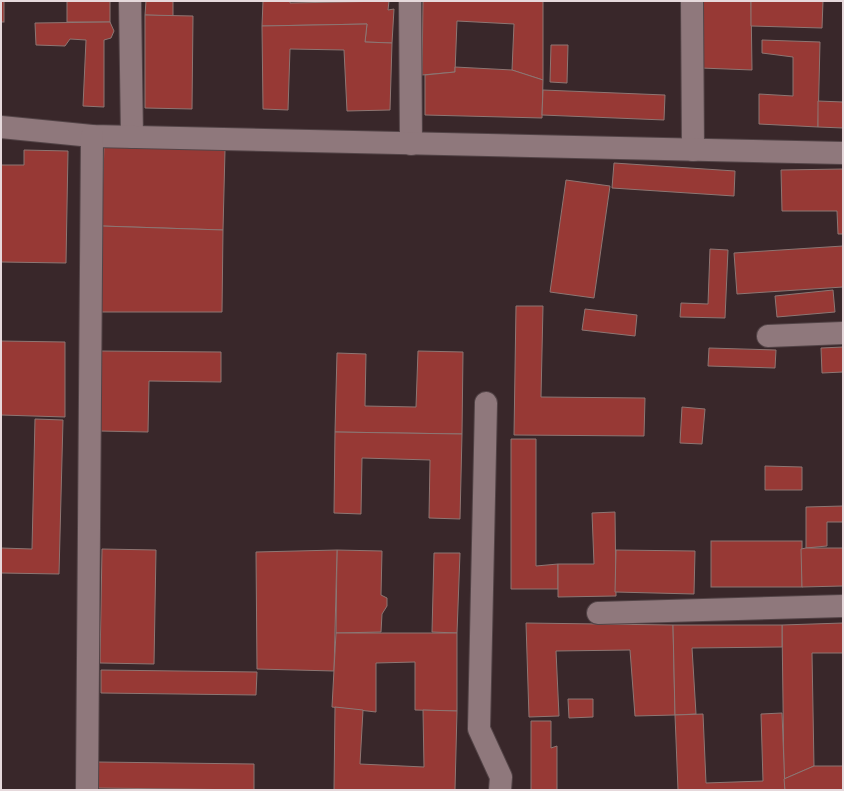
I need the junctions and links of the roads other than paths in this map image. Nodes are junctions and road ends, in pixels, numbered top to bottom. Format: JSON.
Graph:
{"nodes":[{"id":1,"x":130,"y":1,"type":"edge"},
{"id":2,"x":410,"y":1,"type":"edge"},
{"id":3,"x":692,"y":1,"type":"edge"},
{"id":4,"x":1,"y":127,"type":"edge"},
{"id":5,"x":92,"y":136,"type":"junction"},
{"id":6,"x":132,"y":137,"type":"junction"},
{"id":7,"x":410,"y":144,"type":"junction"},
{"id":8,"x":693,"y":150,"type":"junction"},
{"id":9,"x":843,"y":153,"type":"edge"},
{"id":10,"x":843,"y":333,"type":"edge"},
{"id":11,"x":768,"y":336,"type":"dead end"},
{"id":12,"x":486,"y":403,"type":"dead end"},
{"id":13,"x":843,"y":606,"type":"edge"},
{"id":14,"x":598,"y":613,"type":"dead end"},
{"id":15,"x":87,"y":790,"type":"edge"},
{"id":16,"x":500,"y":790,"type":"edge"}],
"edges":[{"from":1,"to":6,"type":"street"},
{"from":2,"to":7,"type":"street"},
{"from":3,"to":8,"type":"street"},
{"from":4,"to":5,"type":"street"},
{"from":5,"to":6,"type":"street"},
{"from":5,"to":15,"type":"street"},
{"from":6,"to":7,"type":"street"},
{"from":7,"to":8,"type":"street"},
{"from":8,"to":9,"type":"street"},
{"from":10,"to":11,"type":"street"},
{"from":12,"to":16,"type":"street"},
{"from":13,"to":14,"type":"street"}]}
